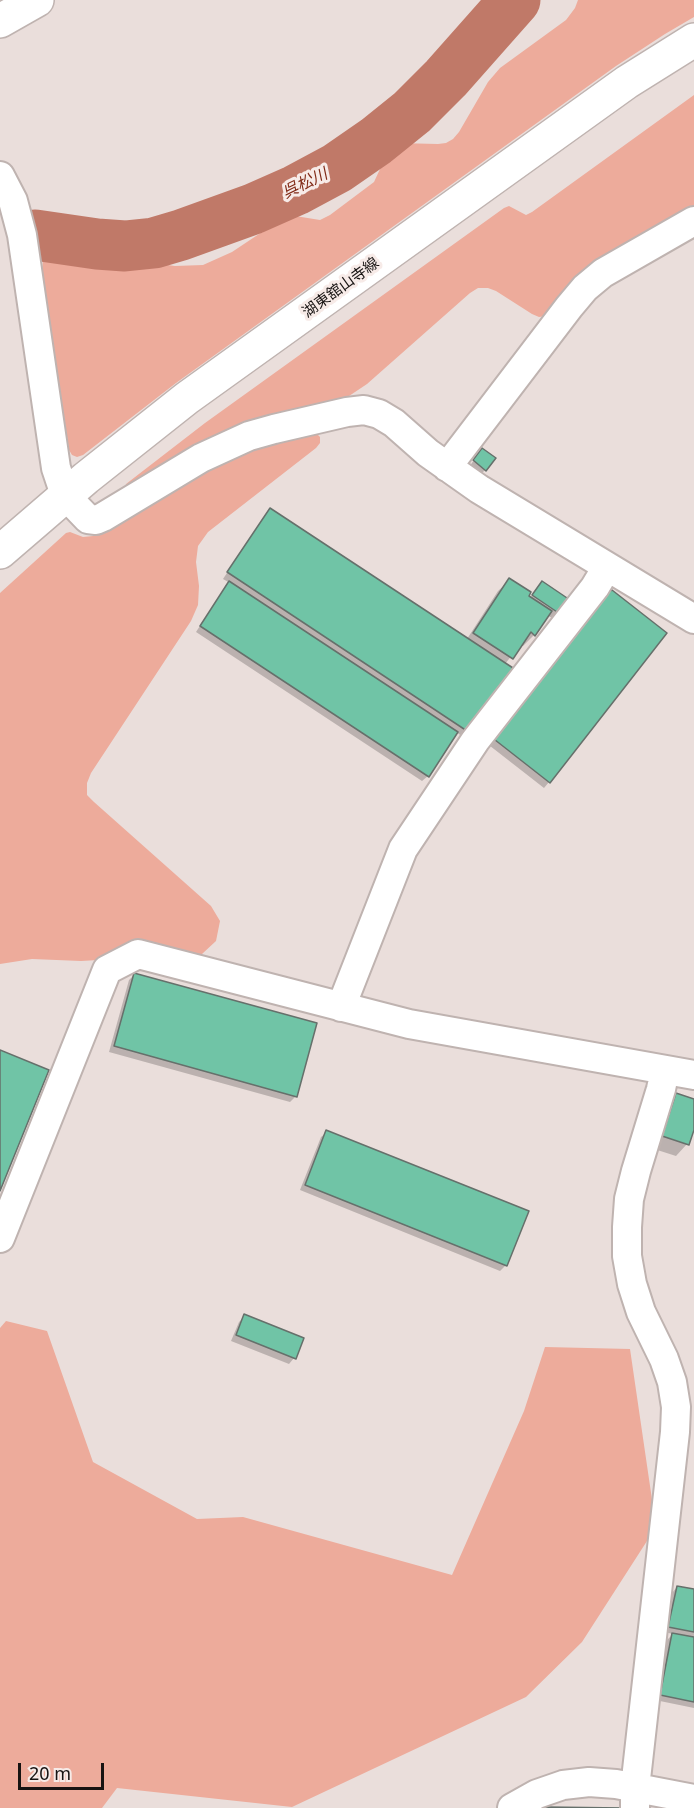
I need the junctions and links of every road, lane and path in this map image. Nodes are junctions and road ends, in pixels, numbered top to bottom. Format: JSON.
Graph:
{"nodes":[{"id":1,"x":37,"y":0,"type":"edge"},
{"id":2,"x":0,"y":21,"type":"edge"},
{"id":3,"x":694,"y":40,"type":"edge"},
{"id":4,"x":0,"y":176,"type":"edge"},
{"id":5,"x":694,"y":220,"type":"edge"},
{"id":6,"x":447,"y":467,"type":"junction"},
{"id":7,"x":65,"y":495,"type":"junction"},
{"id":8,"x":0,"y":552,"type":"edge"},
{"id":9,"x":607,"y":567,"type":"junction"},
{"id":10,"x":694,"y":619,"type":"edge"},
{"id":11,"x":341,"y":1007,"type":"junction"},
{"id":12,"x":665,"y":1070,"type":"junction"},
{"id":13,"x":694,"y":1075,"type":"edge"},
{"id":14,"x":0,"y":1238,"type":"edge"},
{"id":15,"x":635,"y":1798,"type":"edge"},
{"id":16,"x":694,"y":1799,"type":"edge"},
{"id":17,"x":513,"y":1808,"type":"edge"}],
"edges":[{"from":1,"to":2,"type":"main road"},
{"from":3,"to":7,"type":"main road","name":"湖東舘山寺線"},
{"from":4,"to":7,"type":"street"},
{"from":5,"to":6,"type":"street"},
{"from":6,"to":7,"type":"street"},
{"from":6,"to":9,"type":"street"},
{"from":7,"to":8,"type":"main road","name":"湖東舘山寺線"},
{"from":9,"to":10,"type":"street"},
{"from":9,"to":11,"type":"street"},
{"from":11,"to":12,"type":"street"},
{"from":11,"to":14,"type":"street"},
{"from":12,"to":13,"type":"street"},
{"from":12,"to":15,"type":"street"},
{"from":15,"to":16,"type":"street"},
{"from":15,"to":17,"type":"street"}]}
